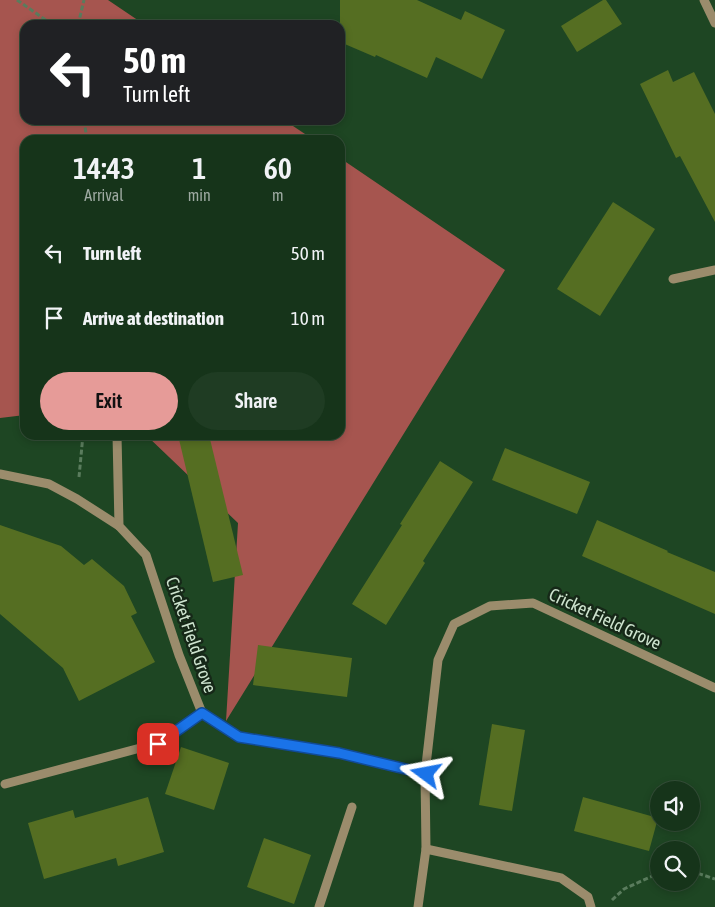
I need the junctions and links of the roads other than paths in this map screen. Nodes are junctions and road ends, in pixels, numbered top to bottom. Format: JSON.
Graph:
{"nodes":[{"id":1,"x":704,"y":0,"type":"edge"},
{"id":2,"x":715,"y":23,"type":"edge"},
{"id":3,"x":715,"y":270,"type":"edge"},
{"id":4,"x":673,"y":279,"type":"dead end"},
{"id":5,"x":117,"y":440,"type":"edge"},
{"id":6,"x":0,"y":474,"type":"edge"},
{"id":7,"x":119,"y":526,"type":"junction"},
{"id":8,"x":715,"y":688,"type":"edge"},
{"id":9,"x":202,"y":713,"type":"junction"},
{"id":10,"x":426,"y":774,"type":"junction"},
{"id":11,"x":5,"y":784,"type":"dead end"},
{"id":12,"x":352,"y":806,"type":"dead end"},
{"id":13,"x":426,"y":849,"type":"junction"},
{"id":14,"x":319,"y":907,"type":"edge"},
{"id":15,"x":418,"y":907,"type":"edge"},
{"id":16,"x":591,"y":907,"type":"edge"}],
"edges":[{"from":1,"to":2,"type":"street"},
{"from":3,"to":4,"type":"street"},
{"from":5,"to":7,"type":"street"},
{"from":6,"to":7,"type":"street","name":"Cricket Field Grove"},
{"from":7,"to":9,"type":"street","name":"Cricket Field Grove"},
{"from":8,"to":10,"type":"street","name":"Cricket Field Grove"},
{"from":9,"to":10,"type":"street","name":"Cricket Field Grove"},
{"from":9,"to":11,"type":"street"},
{"from":10,"to":13,"type":"street","name":"Cricket Field Grove"},
{"from":12,"to":14,"type":"street"},
{"from":13,"to":15,"type":"street","name":"Cricket Field Grove"},
{"from":13,"to":16,"type":"street"}]}
